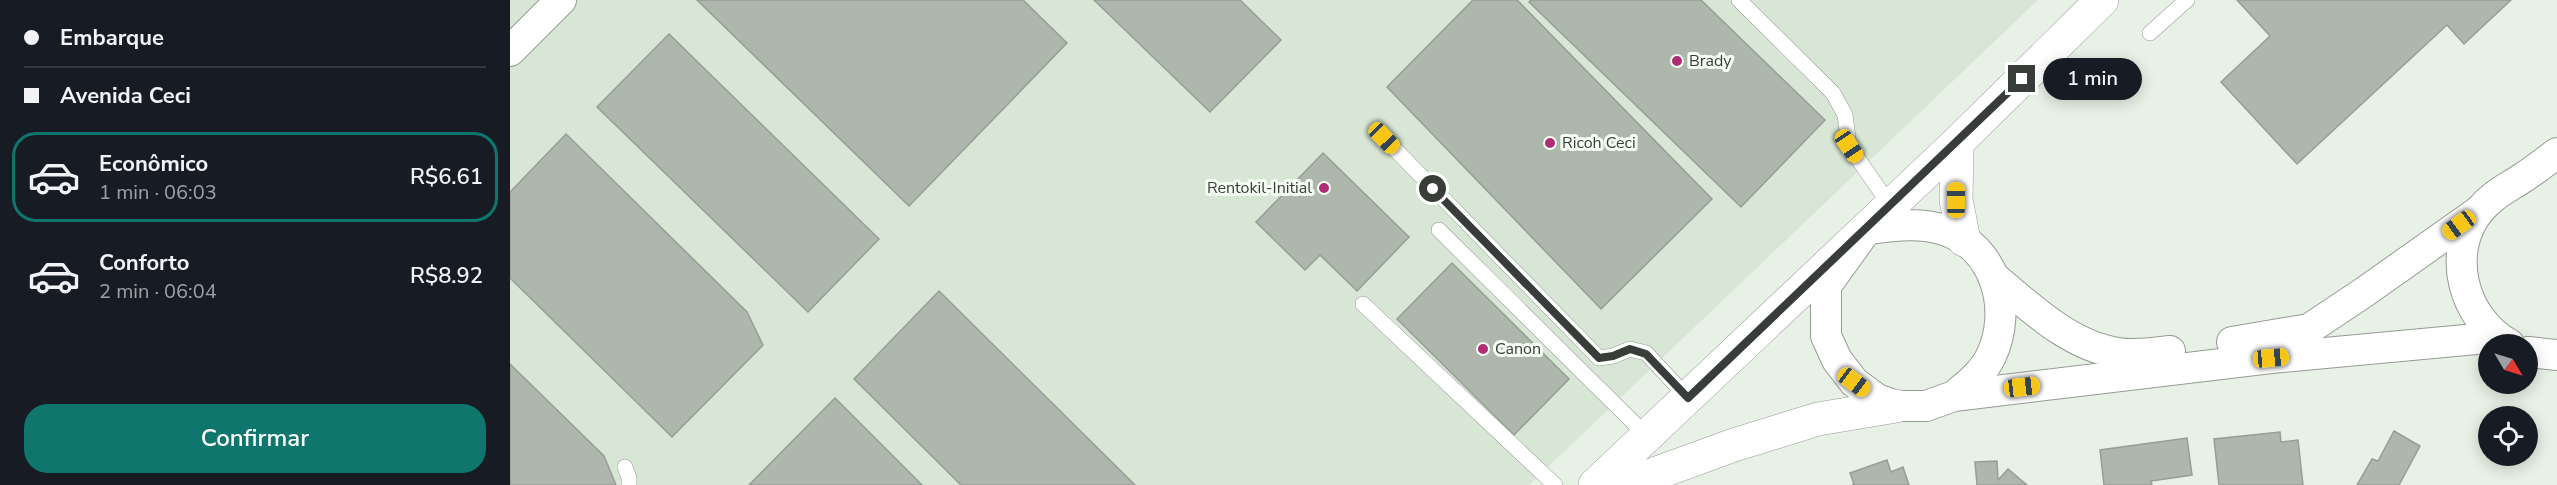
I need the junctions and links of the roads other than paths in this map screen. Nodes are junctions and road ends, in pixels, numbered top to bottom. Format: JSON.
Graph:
{"nodes":[{"id":1,"x":561,"y":0,"type":"edge"},
{"id":2,"x":1739,"y":0,"type":"edge"},
{"id":3,"x":2102,"y":0,"type":"edge"},
{"id":4,"x":2187,"y":0,"type":"edge"},
{"id":5,"x":2150,"y":33,"type":"dead end"},
{"id":6,"x":510,"y":51,"type":"edge"},
{"id":7,"x":1384,"y":138,"type":"dead end"},
{"id":8,"x":1957,"y":143,"type":"junction"},
{"id":9,"x":2557,"y":153,"type":"edge"},
{"id":10,"x":2557,"y":173,"type":"edge"},
{"id":11,"x":2523,"y":178,"type":"junction"},
{"id":12,"x":1890,"y":205,"type":"junction"},
{"id":13,"x":2479,"y":211,"type":"junction"},
{"id":14,"x":1867,"y":229,"type":"junction"},
{"id":15,"x":1439,"y":230,"type":"dead end"},
{"id":16,"x":1964,"y":240,"type":"junction"},
{"id":17,"x":1995,"y":278,"type":"junction"},
{"id":18,"x":1363,"y":304,"type":"dead end"},
{"id":19,"x":2497,"y":334,"type":"edge"},
{"id":20,"x":2478,"y":343,"type":"edge"},
{"id":21,"x":1954,"y":396,"type":"junction"},
{"id":22,"x":1688,"y":398,"type":"junction"},
{"id":23,"x":1896,"y":406,"type":"junction"},
{"id":24,"x":1647,"y":436,"type":"junction"},
{"id":25,"x":625,"y":467,"type":"dead end"},
{"id":26,"x":629,"y":485,"type":"edge"},
{"id":27,"x":1555,"y":485,"type":"edge"},
{"id":28,"x":1595,"y":485,"type":"edge"},
{"id":29,"x":1624,"y":485,"type":"edge"}],
"edges":[{"from":1,"to":6,"type":"street"},
{"from":2,"to":12,"type":"lane"},
{"from":3,"to":8,"type":"main road"},
{"from":4,"to":5,"type":"lane"},
{"from":7,"to":22,"type":"lane"},
{"from":8,"to":12,"type":"main road"},
{"from":8,"to":16,"type":"main road"},
{"from":9,"to":11,"type":"street"},
{"from":10,"to":11,"type":"street"},
{"from":11,"to":13,"type":"street"},
{"from":12,"to":14,"type":"main road"},
{"from":13,"to":17,"type":"street"},
{"from":13,"to":19,"type":"street"},
{"from":14,"to":16,"type":"street"},
{"from":14,"to":22,"type":"main road"},
{"from":14,"to":23,"type":"street"},
{"from":15,"to":24,"type":"lane"},
{"from":16,"to":17,"type":"street"},
{"from":17,"to":21,"type":"street"},
{"from":18,"to":27,"type":"lane"},
{"from":20,"to":21,"type":"street"},
{"from":21,"to":23,"type":"street"},
{"from":22,"to":24,"type":"main road"},
{"from":23,"to":29,"type":"main road"},
{"from":24,"to":28,"type":"main road"},
{"from":25,"to":26,"type":"lane"}]}
